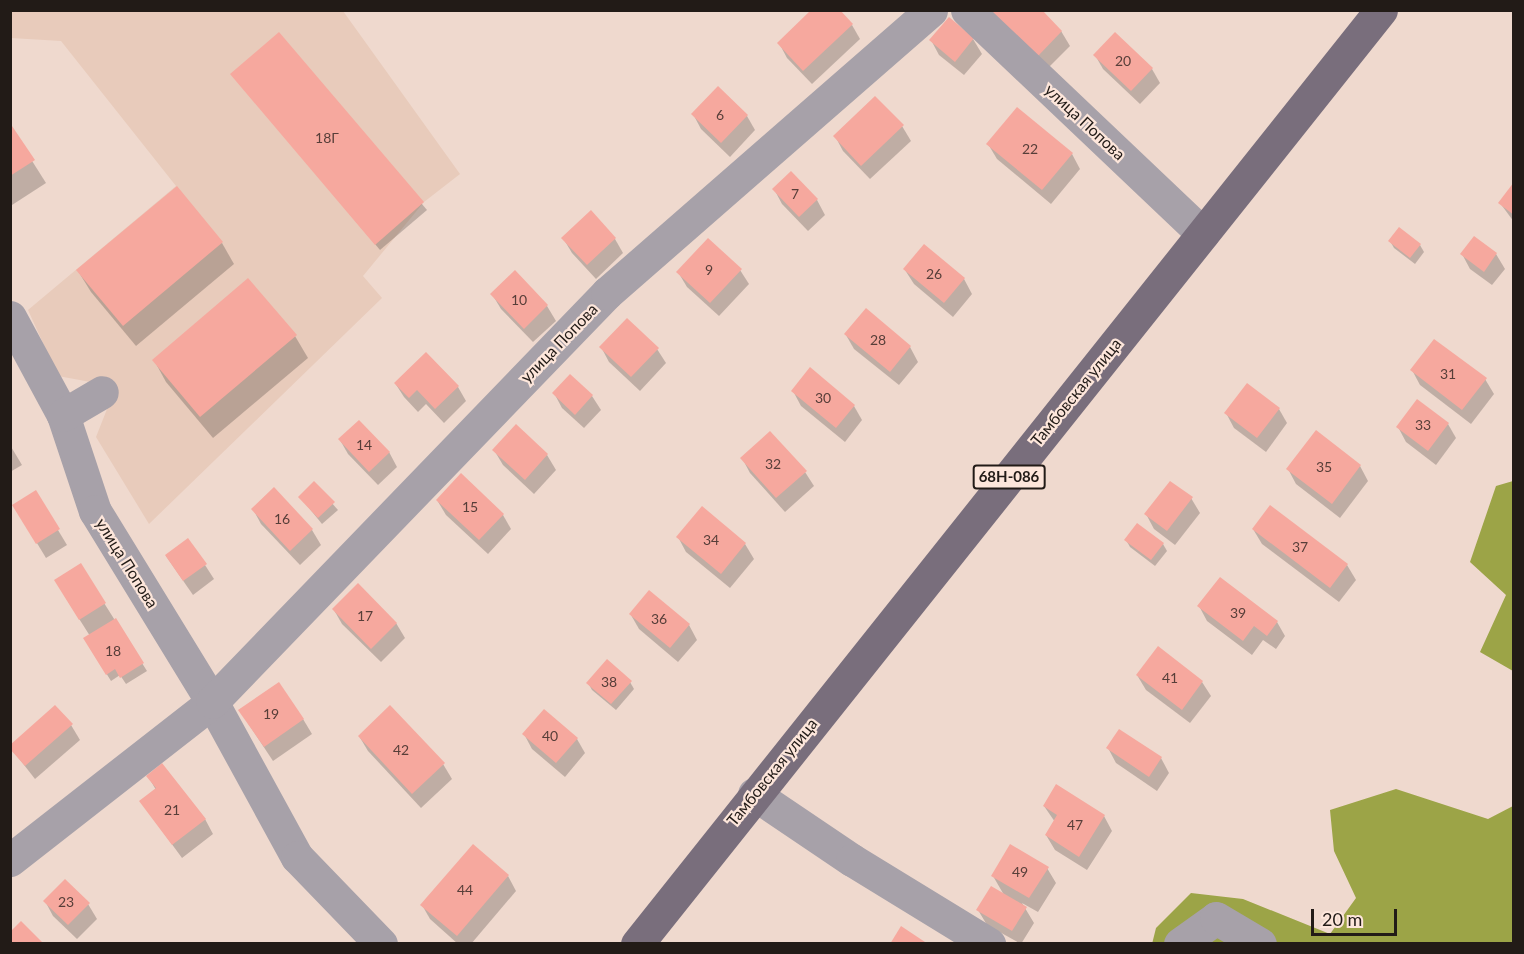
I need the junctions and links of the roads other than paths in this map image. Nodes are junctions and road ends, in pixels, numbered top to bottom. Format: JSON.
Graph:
{"nodes":[{"id":1,"x":931,"y":10,"type":"edge"},
{"id":2,"x":967,"y":10,"type":"edge"},
{"id":3,"x":1381,"y":10,"type":"edge"},
{"id":4,"x":1203,"y":234,"type":"junction"},
{"id":5,"x":10,"y":317,"type":"edge"},
{"id":6,"x":102,"y":392,"type":"dead end"},
{"id":7,"x":63,"y":415,"type":"junction"},
{"id":8,"x":212,"y":702,"type":"junction"},
{"id":9,"x":754,"y":794,"type":"junction"},
{"id":10,"x":10,"y":860,"type":"edge"},
{"id":11,"x":381,"y":944,"type":"edge"},
{"id":12,"x":637,"y":944,"type":"edge"},
{"id":13,"x":989,"y":944,"type":"edge"},
{"id":14,"x":1180,"y":944,"type":"edge"},
{"id":15,"x":1260,"y":944,"type":"edge"}],
"edges":[{"from":1,"to":8,"type":"street","name":"улица Попова"},
{"from":2,"to":4,"type":"street","name":"улица Попова"},
{"from":3,"to":4,"type":"main road","name":"Тамбовская улица","number":"68Н-086"},
{"from":4,"to":9,"type":"main road","name":"Тамбовская улица","number":"68Н-086"},
{"from":5,"to":7,"type":"street","name":"улица Попова"},
{"from":6,"to":7,"type":"street"},
{"from":7,"to":8,"type":"street","name":"улица Попова"},
{"from":8,"to":10,"type":"street","name":"улица Попова"},
{"from":8,"to":11,"type":"street","name":"улица Попова"},
{"from":9,"to":12,"type":"main road","name":"Тамбовская улица","number":"68Н-086"},
{"from":9,"to":13,"type":"street"},
{"from":14,"to":15,"type":"street"}]}
